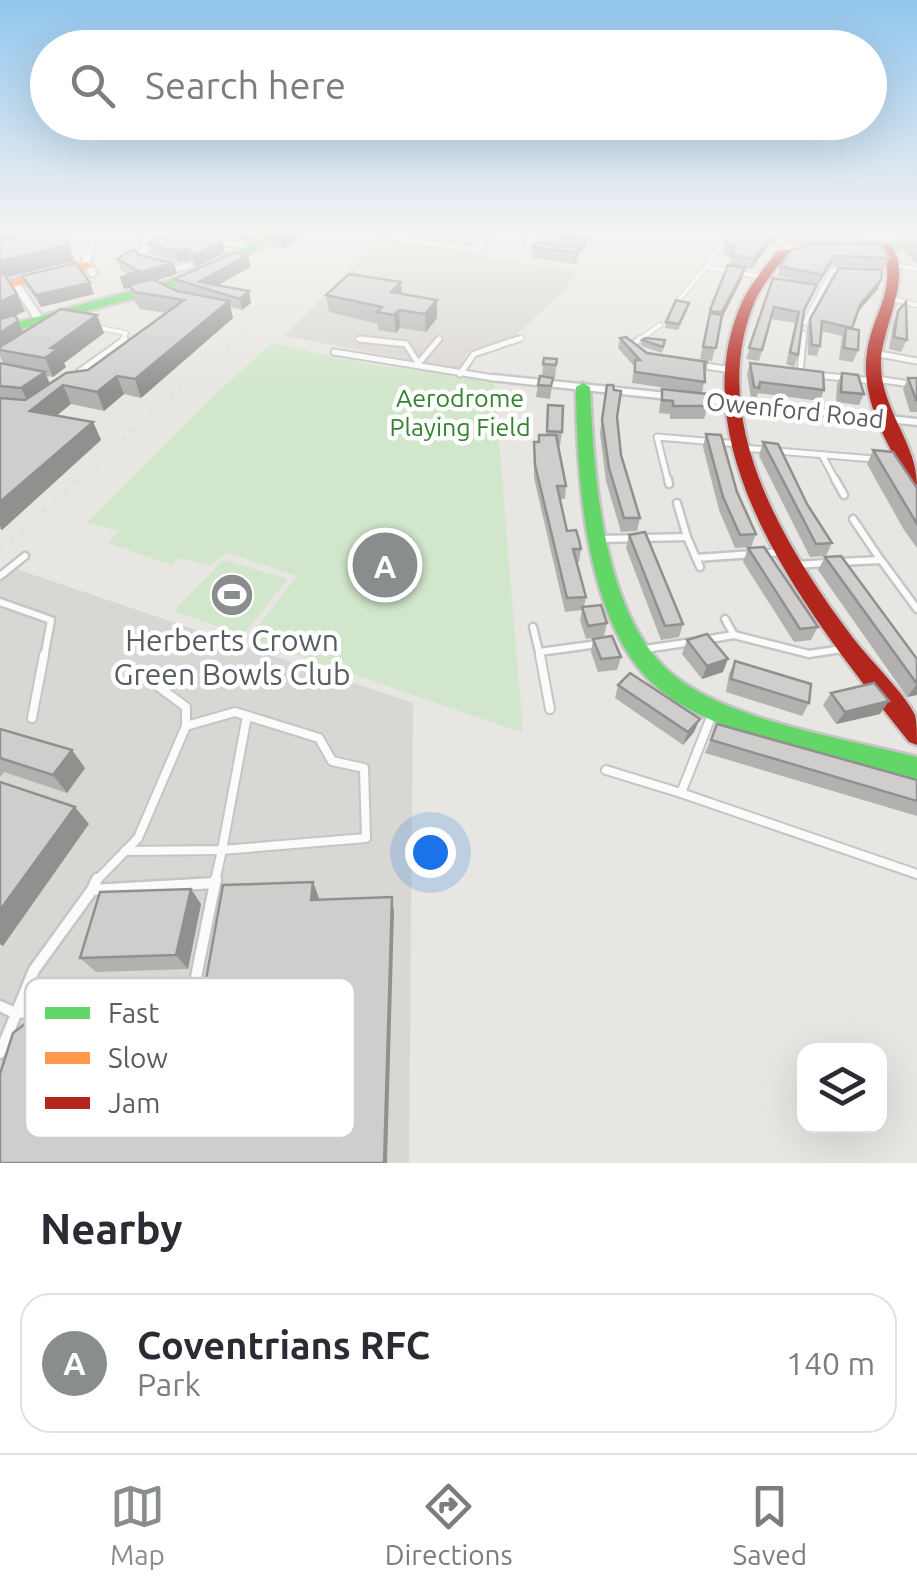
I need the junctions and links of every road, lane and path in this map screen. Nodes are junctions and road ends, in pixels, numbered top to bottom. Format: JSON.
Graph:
{"nodes":[{"id":1,"x":8,"y":284,"type":"edge"},
{"id":2,"x":161,"y":284,"type":"edge"},
{"id":3,"x":692,"y":284,"type":"edge"},
{"id":4,"x":760,"y":284,"type":"edge"},
{"id":5,"x":825,"y":284,"type":"edge"},
{"id":6,"x":895,"y":284,"type":"edge"},
{"id":7,"x":890,"y":299,"type":"junction"},
{"id":8,"x":678,"y":301,"type":"edge"},
{"id":9,"x":917,"y":305,"type":"edge"},
{"id":10,"x":40,"y":321,"type":"junction"},
{"id":11,"x":805,"y":324,"type":"edge"},
{"id":12,"x":660,"y":325,"type":"dead end"},
{"id":13,"x":90,"y":326,"type":"edge"},
{"id":14,"x":0,"y":330,"type":"edge"},
{"id":15,"x":804,"y":333,"type":"edge"},
{"id":16,"x":522,"y":338,"type":"dead end"},
{"id":17,"x":438,"y":339,"type":"dead end"},
{"id":18,"x":358,"y":340,"type":"dead end"},
{"id":19,"x":336,"y":349,"type":"dead end"},
{"id":20,"x":873,"y":353,"type":"junction"},
{"id":21,"x":646,"y":357,"type":"edge"},
{"id":22,"x":917,"y":361,"type":"edge"},
{"id":23,"x":682,"y":362,"type":"edge"},
{"id":24,"x":417,"y":365,"type":"junction"},
{"id":25,"x":738,"y":367,"type":"junction"},
{"id":26,"x":783,"y":371,"type":"edge"},
{"id":27,"x":79,"y":372,"type":"edge"},
{"id":28,"x":460,"y":374,"type":"junction"},
{"id":29,"x":800,"y":374,"type":"junction"},
{"id":30,"x":494,"y":378,"type":"joint"},
{"id":31,"x":874,"y":380,"type":"junction"},
{"id":32,"x":917,"y":385,"type":"edge"},
{"id":33,"x":583,"y":387,"type":"junction"},
{"id":34,"x":733,"y":403,"type":"junction"},
{"id":35,"x":886,"y":419,"type":"junction"},
{"id":36,"x":917,"y":422,"type":"edge"},
{"id":37,"x":741,"y":446,"type":"junction"},
{"id":38,"x":822,"y":454,"type":"junction"},
{"id":39,"x":882,"y":460,"type":"edge"},
{"id":40,"x":908,"y":467,"type":"edge"},
{"id":41,"x":669,"y":484,"type":"dead end"},
{"id":42,"x":844,"y":495,"type":"dead end"},
{"id":43,"x":676,"y":503,"type":"dead end"},
{"id":44,"x":852,"y":519,"type":"dead end"},
{"id":45,"x":687,"y":537,"type":"junction"},
{"id":46,"x":599,"y":539,"type":"junction"},
{"id":47,"x":25,"y":556,"type":"dead end"},
{"id":48,"x":696,"y":558,"type":"junction"},
{"id":49,"x":789,"y":558,"type":"junction"},
{"id":50,"x":880,"y":560,"type":"junction"},
{"id":51,"x":700,"y":568,"type":"dead end"},
{"id":52,"x":0,"y":576,"type":"edge"},
{"id":53,"x":0,"y":602,"type":"edge"},
{"id":54,"x":917,"y":609,"type":"edge"},
{"id":55,"x":726,"y":620,"type":"dead end"},
{"id":56,"x":533,"y":627,"type":"dead end"},
{"id":57,"x":734,"y":635,"type":"junction"},
{"id":58,"x":603,"y":643,"type":"edge"},
{"id":59,"x":630,"y":644,"type":"junction"},
{"id":60,"x":848,"y":648,"type":"junction"},
{"id":61,"x":539,"y":652,"type":"junction"},
{"id":62,"x":159,"y":687,"type":"dead end"},
{"id":63,"x":715,"y":707,"type":"junction"},
{"id":64,"x":550,"y":709,"type":"dead end"},
{"id":65,"x":247,"y":716,"type":"junction"},
{"id":66,"x":32,"y":718,"type":"dead end"},
{"id":67,"x":186,"y":726,"type":"junction"},
{"id":68,"x":917,"y":735,"type":"edge"},
{"id":69,"x":917,"y":768,"type":"edge"},
{"id":70,"x":606,"y":770,"type":"dead end"},
{"id":71,"x":681,"y":793,"type":"junction"},
{"id":72,"x":222,"y":850,"type":"junction"},
{"id":73,"x":123,"y":852,"type":"junction"},
{"id":74,"x":917,"y":874,"type":"edge"},
{"id":75,"x":215,"y":883,"type":"junction"},
{"id":76,"x":92,"y":890,"type":"junction"},
{"id":77,"x":31,"y":978,"type":"edge"},
{"id":78,"x":195,"y":978,"type":"edge"},
{"id":79,"x":25,"y":991,"type":"edge"},
{"id":80,"x":0,"y":1006,"type":"edge"},
{"id":81,"x":16,"y":1012,"type":"junction"},
{"id":82,"x":25,"y":1012,"type":"edge"},
{"id":83,"x":0,"y":1053,"type":"edge"}],
"edges":[{"from":1,"to":10,"type":"street"},
{"from":2,"to":10,"type":"street"},
{"from":3,"to":8,"type":"lane"},
{"from":4,"to":25,"type":"street"},
{"from":5,"to":11,"type":"lane"},
{"from":6,"to":7,"type":"street"},
{"from":7,"to":9,"type":"lane"},
{"from":7,"to":20,"type":"street"},
{"from":10,"to":14,"type":"street"},
{"from":12,"to":21,"type":"lane"},
{"from":13,"to":27,"type":"lane"},
{"from":15,"to":29,"type":"lane"},
{"from":16,"to":28,"type":"lane"},
{"from":17,"to":24,"type":"lane"},
{"from":18,"to":24,"type":"lane"},
{"from":19,"to":24,"type":"lane"},
{"from":20,"to":22,"type":"lane"},
{"from":20,"to":31,"type":"street"},
{"from":23,"to":25,"type":"lane"},
{"from":24,"to":28,"type":"lane"},
{"from":25,"to":34,"type":"street"},
{"from":26,"to":29,"type":"lane"},
{"from":28,"to":30,"type":"lane"},
{"from":29,"to":31,"type":"lane"},
{"from":30,"to":33,"type":"street","name":"Owenford Road"},
{"from":31,"to":32,"type":"lane"},
{"from":31,"to":35,"type":"street"},
{"from":33,"to":34,"type":"street","name":"Owenford Road"},
{"from":33,"to":46,"type":"street"},
{"from":34,"to":35,"type":"street","name":"Owenford Road"},
{"from":34,"to":37,"type":"street"},
{"from":35,"to":36,"type":"street","name":"Owenford Road"},
{"from":35,"to":40,"type":"street"},
{"from":37,"to":38,"type":"lane"},
{"from":37,"to":41,"type":"lane"},
{"from":37,"to":49,"type":"street"},
{"from":38,"to":39,"type":"lane"},
{"from":38,"to":42,"type":"lane"},
{"from":43,"to":45,"type":"lane"},
{"from":44,"to":50,"type":"lane"},
{"from":45,"to":46,"type":"lane"},
{"from":45,"to":48,"type":"lane"},
{"from":46,"to":59,"type":"street"},
{"from":47,"to":52,"type":"lane"},
{"from":48,"to":49,"type":"lane"},
{"from":48,"to":51,"type":"lane"},
{"from":49,"to":50,"type":"lane"},
{"from":49,"to":60,"type":"street"},
{"from":50,"to":54,"type":"lane"},
{"from":53,"to":66,"type":"lane"},
{"from":55,"to":57,"type":"lane"},
{"from":56,"to":61,"type":"lane"},
{"from":57,"to":59,"type":"lane"},
{"from":57,"to":60,"type":"lane"},
{"from":58,"to":61,"type":"lane"},
{"from":59,"to":63,"type":"street"},
{"from":60,"to":68,"type":"street"},
{"from":61,"to":64,"type":"lane"},
{"from":62,"to":67,"type":"lane"},
{"from":63,"to":69,"type":"street"},
{"from":63,"to":71,"type":"lane"},
{"from":65,"to":67,"type":"lane"},
{"from":65,"to":72,"type":"lane"},
{"from":65,"to":72,"type":"lane"},
{"from":67,"to":73,"type":"lane"},
{"from":70,"to":71,"type":"lane"},
{"from":71,"to":74,"type":"lane"},
{"from":72,"to":73,"type":"lane"},
{"from":72,"to":75,"type":"lane"},
{"from":73,"to":76,"type":"lane"},
{"from":75,"to":76,"type":"lane"},
{"from":75,"to":78,"type":"lane"},
{"from":76,"to":77,"type":"lane"},
{"from":79,"to":81,"type":"lane"},
{"from":80,"to":81,"type":"lane"},
{"from":81,"to":82,"type":"lane"},
{"from":81,"to":83,"type":"lane"}]}
